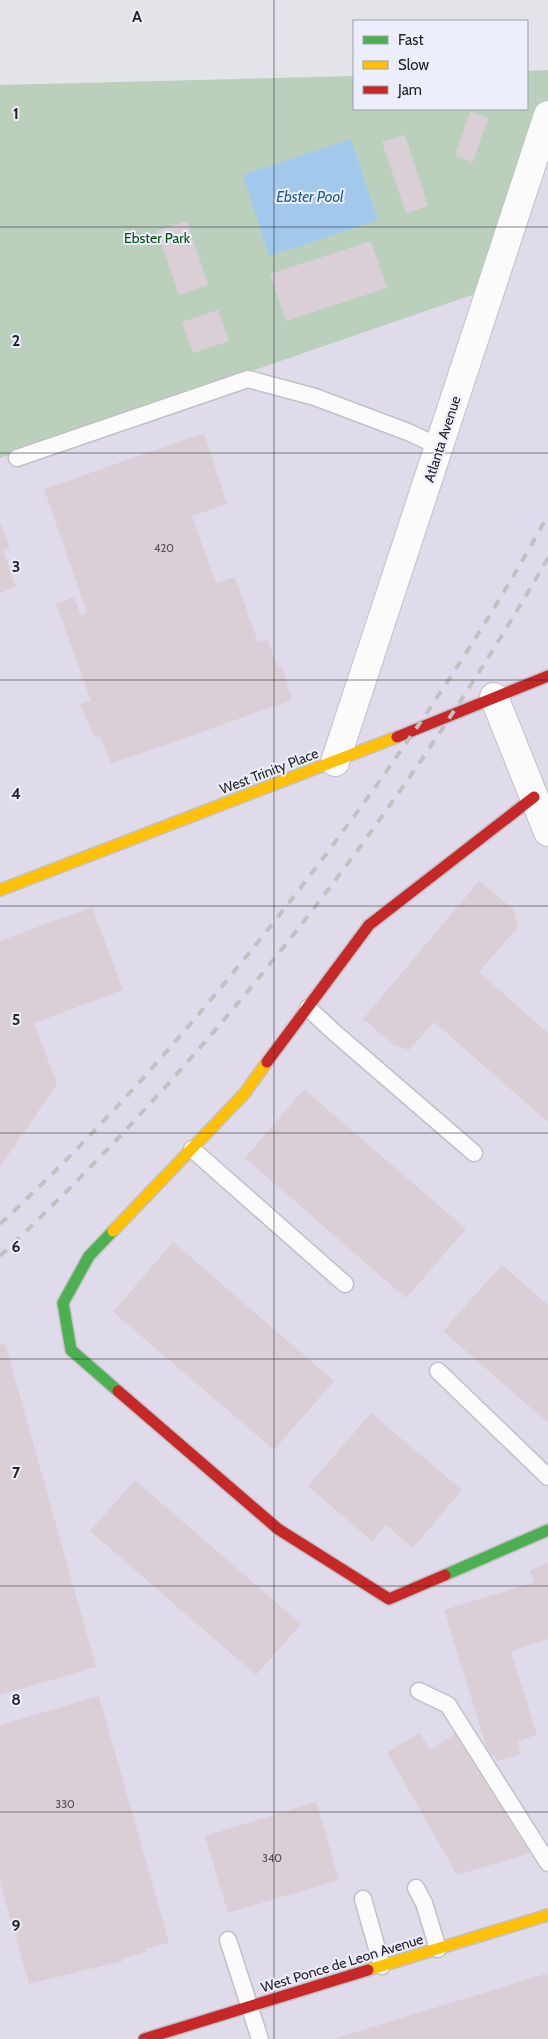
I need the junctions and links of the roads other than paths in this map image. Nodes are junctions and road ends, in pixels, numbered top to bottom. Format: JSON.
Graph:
{"nodes":[{"id":1,"x":548,"y":115,"type":"edge"},
{"id":2,"x":440,"y":447,"type":"junction"},
{"id":3,"x":17,"y":458,"type":"dead end"},
{"id":4,"x":548,"y":676,"type":"edge"},
{"id":5,"x":494,"y":697,"type":"junction"},
{"id":6,"x":335,"y":762,"type":"junction"},
{"id":7,"x":534,"y":797,"type":"junction"},
{"id":8,"x":548,"y":832,"type":"edge"},
{"id":9,"x":0,"y":890,"type":"edge"},
{"id":10,"x":308,"y":1008,"type":"junction"},
{"id":11,"x":192,"y":1149,"type":"junction"},
{"id":12,"x":474,"y":1153,"type":"dead end"},
{"id":13,"x":345,"y":1284,"type":"dead end"},
{"id":14,"x":438,"y":1371,"type":"dead end"},
{"id":15,"x":548,"y":1477,"type":"edge"},
{"id":16,"x":548,"y":1530,"type":"edge"},
{"id":17,"x":419,"y":1691,"type":"dead end"},
{"id":18,"x":548,"y":1863,"type":"edge"},
{"id":19,"x":416,"y":1888,"type":"dead end"},
{"id":20,"x":363,"y":1899,"type":"dead end"},
{"id":21,"x":548,"y":1915,"type":"edge"},
{"id":22,"x":228,"y":1940,"type":"dead end"},
{"id":23,"x":438,"y":1949,"type":"junction"},
{"id":24,"x":382,"y":1966,"type":"junction"},
{"id":25,"x":248,"y":2008,"type":"junction"},
{"id":26,"x":144,"y":2039,"type":"edge"},
{"id":27,"x":260,"y":2039,"type":"edge"}],
"edges":[{"from":1,"to":2,"type":"street","name":"Atlanta Avenue"},
{"from":2,"to":3,"type":"lane"},
{"from":2,"to":6,"type":"street","name":"Atlanta Avenue"},
{"from":4,"to":5,"type":"street","name":"West Trinity Place"},
{"from":5,"to":6,"type":"street","name":"West Trinity Place"},
{"from":5,"to":7,"type":"street"},
{"from":6,"to":9,"type":"street","name":"West Trinity Place"},
{"from":7,"to":8,"type":"street"},
{"from":7,"to":10,"type":"street"},
{"from":10,"to":11,"type":"street"},
{"from":10,"to":12,"type":"lane"},
{"from":11,"to":13,"type":"lane"},
{"from":11,"to":16,"type":"street"},
{"from":14,"to":15,"type":"lane"},
{"from":17,"to":18,"type":"lane"},
{"from":19,"to":23,"type":"lane"},
{"from":20,"to":24,"type":"lane"},
{"from":21,"to":23,"type":"street","name":"West Ponce de Leon Avenue"},
{"from":22,"to":25,"type":"lane"},
{"from":23,"to":24,"type":"street","name":"West Ponce de Leon Avenue"},
{"from":24,"to":25,"type":"street","name":"West Ponce de Leon Avenue"},
{"from":25,"to":26,"type":"street","name":"West Ponce de Leon Avenue"},
{"from":25,"to":27,"type":"lane"}]}
